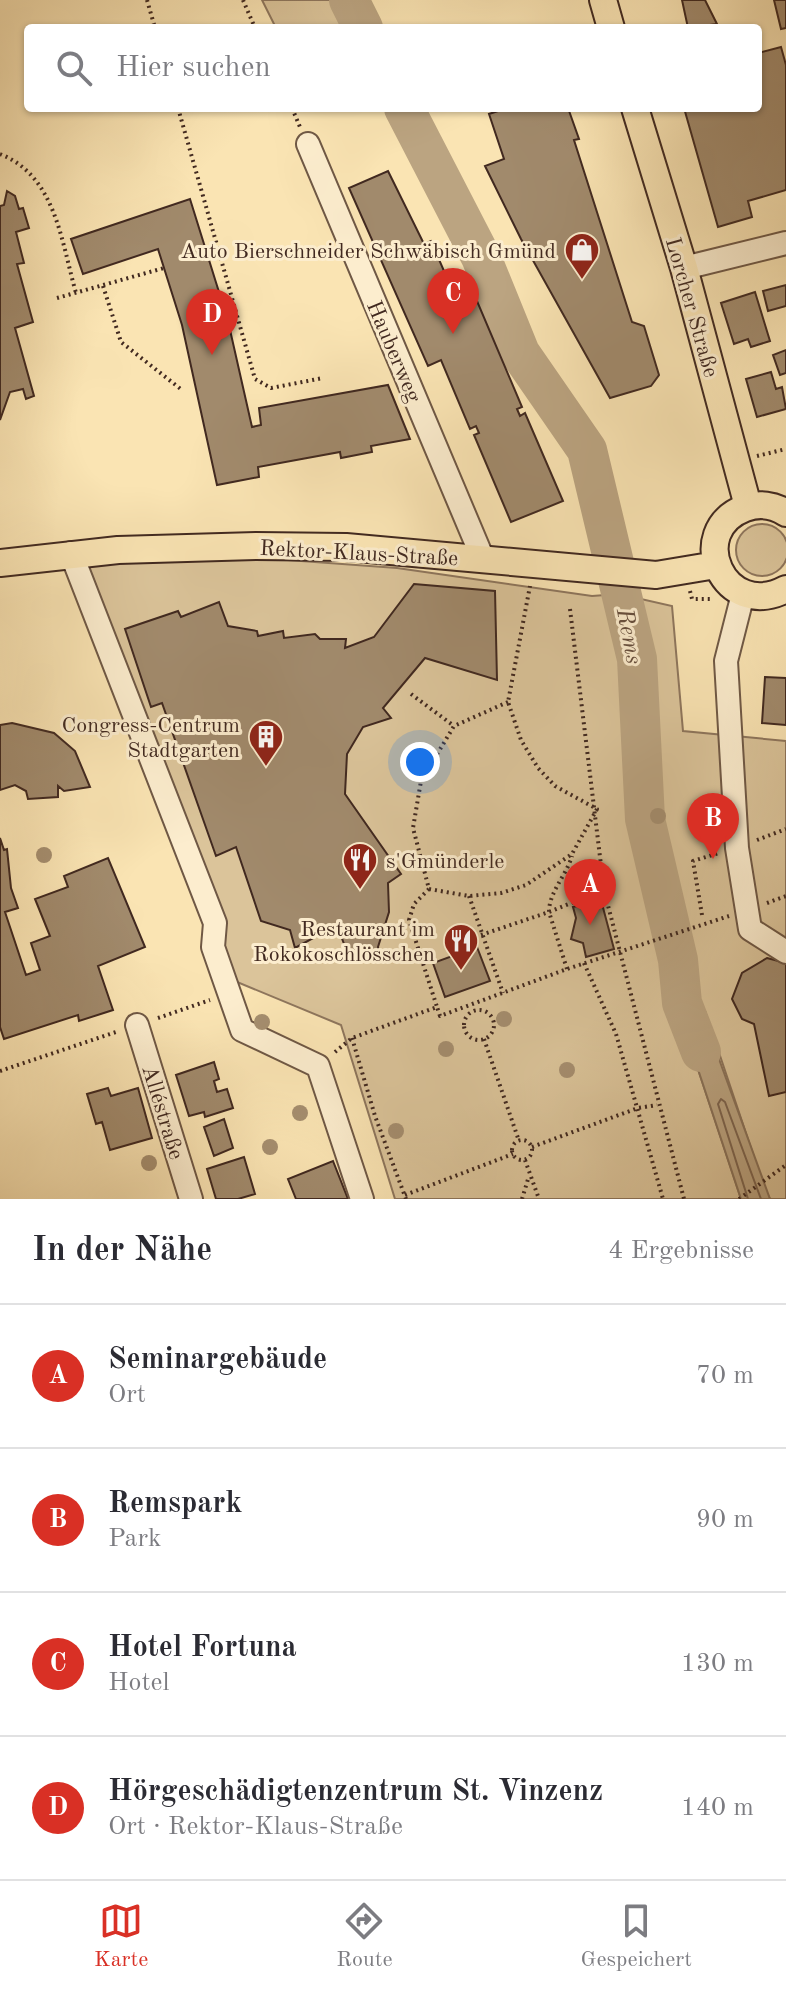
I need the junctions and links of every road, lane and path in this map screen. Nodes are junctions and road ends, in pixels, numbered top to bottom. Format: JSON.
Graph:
{"nodes":[{"id":1,"x":147,"y":0,"type":"edge"},
{"id":2,"x":243,"y":0,"type":"edge"},
{"id":3,"x":603,"y":0,"type":"edge"},
{"id":4,"x":154,"y":24,"type":"edge"},
{"id":5,"x":253,"y":24,"type":"edge"},
{"id":6,"x":610,"y":24,"type":"edge"},
{"id":7,"x":179,"y":112,"type":"edge"},
{"id":8,"x":636,"y":112,"type":"edge"},
{"id":9,"x":308,"y":144,"type":"dead end"},
{"id":10,"x":0,"y":154,"type":"edge"},
{"id":11,"x":786,"y":243,"type":"edge"},
{"id":12,"x":164,"y":268,"type":"dead end"},
{"id":13,"x":684,"y":268,"type":"junction"},
{"id":14,"x":103,"y":286,"type":"junction"},
{"id":15,"x":76,"y":293,"type":"junction"},
{"id":16,"x":57,"y":298,"type":"dead end"},
{"id":17,"x":323,"y":378,"type":"dead end"},
{"id":18,"x":182,"y":390,"type":"dead end"},
{"id":19,"x":748,"y":506,"type":"junction"},
{"id":20,"x":786,"y":513,"type":"edge"},
{"id":21,"x":71,"y":553,"type":"junction"},
{"id":22,"x":483,"y":559,"type":"junction"},
{"id":23,"x":0,"y":562,"type":"edge"},
{"id":24,"x":534,"y":564,"type":"junction"},
{"id":25,"x":716,"y":565,"type":"junction"},
{"id":26,"x":786,"y":589,"type":"edge"},
{"id":27,"x":743,"y":594,"type":"junction"},
{"id":28,"x":570,"y":609,"type":"dead end"},
{"id":29,"x":411,"y":694,"type":"dead end"},
{"id":30,"x":508,"y":702,"type":"junction"},
{"id":31,"x":454,"y":726,"type":"junction"},
{"id":32,"x":597,"y":809,"type":"junction"},
{"id":33,"x":786,"y":829,"type":"edge"},
{"id":34,"x":737,"y":848,"type":"junction"},
{"id":35,"x":572,"y":854,"type":"junction"},
{"id":36,"x":693,"y":861,"type":"dead end"},
{"id":37,"x":429,"y":889,"type":"junction"},
{"id":38,"x":604,"y":890,"type":"junction"},
{"id":39,"x":469,"y":896,"type":"junction"},
{"id":40,"x":549,"y":912,"type":"junction"},
{"id":41,"x":702,"y":915,"type":"dead end"},
{"id":42,"x":723,"y":917,"type":"dead end"},
{"id":43,"x":481,"y":935,"type":"junction"},
{"id":44,"x":620,"y":951,"type":"junction"},
{"id":45,"x":786,"y":952,"type":"edge"},
{"id":46,"x":584,"y":963,"type":"junction"},
{"id":47,"x":567,"y":969,"type":"junction"},
{"id":48,"x":503,"y":993,"type":"junction"},
{"id":49,"x":228,"y":994,"type":"junction"},
{"id":50,"x":471,"y":1004,"type":"junction"},
{"id":51,"x":437,"y":1007,"type":"junction"},
{"id":52,"x":473,"y":1011,"type":"junction"},
{"id":53,"x":137,"y":1025,"type":"junction"},
{"id":54,"x":484,"y":1039,"type":"junction"},
{"id":55,"x":0,"y":1071,"type":"edge"},
{"id":56,"x":657,"y":1105,"type":"junction"},
{"id":57,"x":638,"y":1108,"type":"junction"},
{"id":58,"x":519,"y":1141,"type":"junction"},
{"id":59,"x":532,"y":1147,"type":"junction"},
{"id":60,"x":513,"y":1154,"type":"junction"},
{"id":61,"x":525,"y":1160,"type":"junction"},
{"id":62,"x":786,"y":1165,"type":"edge"},
{"id":63,"x":530,"y":1173,"type":"junction"},
{"id":64,"x":406,"y":1197,"type":"edge"},
{"id":65,"x":191,"y":1199,"type":"edge"},
{"id":66,"x":362,"y":1199,"type":"edge"},
{"id":67,"x":522,"y":1199,"type":"edge"},
{"id":68,"x":539,"y":1199,"type":"edge"},
{"id":69,"x":663,"y":1199,"type":"edge"},
{"id":70,"x":684,"y":1199,"type":"edge"},
{"id":71,"x":739,"y":1199,"type":"edge"}],
"edges":[{"from":1,"to":4,"type":"path"},
{"from":2,"to":5,"type":"path"},
{"from":3,"to":6,"type":"main road"},
{"from":7,"to":17,"type":"path"},
{"from":8,"to":13,"type":"main road","name":"Lorcher Straße"},
{"from":9,"to":22,"type":"street","name":"Hauberweg"},
{"from":10,"to":15,"type":"path"},
{"from":11,"to":13,"type":"street"},
{"from":12,"to":14,"type":"path"},
{"from":13,"to":19,"type":"main road","name":"Lorcher Straße"},
{"from":14,"to":15,"type":"path"},
{"from":14,"to":18,"type":"path"},
{"from":15,"to":16,"type":"path"},
{"from":19,"to":20,"type":"main road"},
{"from":19,"to":25,"type":"main road"},
{"from":21,"to":22,"type":"main road","name":"Rektor-Klaus-Straße"},
{"from":21,"to":23,"type":"main road","name":"Rektor-Klaus-Straße"},
{"from":21,"to":49,"type":"street"},
{"from":22,"to":24,"type":"main road","name":"Rektor-Klaus-Straße"},
{"from":24,"to":25,"type":"main road","name":"Rektor-Klaus-Straße"},
{"from":24,"to":30,"type":"path"},
{"from":25,"to":27,"type":"main road"},
{"from":26,"to":27,"type":"main road"},
{"from":27,"to":34,"type":"street"},
{"from":28,"to":32,"type":"path"},
{"from":29,"to":31,"type":"path"},
{"from":30,"to":31,"type":"path"},
{"from":30,"to":32,"type":"path"},
{"from":31,"to":37,"type":"path"},
{"from":32,"to":35,"type":"path"},
{"from":32,"to":38,"type":"path"},
{"from":33,"to":34,"type":"path"},
{"from":34,"to":45,"type":"street"},
{"from":35,"to":39,"type":"path"},
{"from":35,"to":40,"type":"path"},
{"from":36,"to":41,"type":"path"},
{"from":37,"to":39,"type":"path"},
{"from":37,"to":51,"type":"path"},
{"from":38,"to":40,"type":"path"},
{"from":38,"to":44,"type":"path"},
{"from":39,"to":43,"type":"path"},
{"from":40,"to":43,"type":"path"},
{"from":40,"to":47,"type":"path"},
{"from":42,"to":44,"type":"path"},
{"from":43,"to":48,"type":"path"},
{"from":44,"to":46,"type":"path"},
{"from":44,"to":56,"type":"path"},
{"from":46,"to":47,"type":"path"},
{"from":46,"to":57,"type":"path"},
{"from":47,"to":48,"type":"path"},
{"from":48,"to":50,"type":"path"},
{"from":49,"to":53,"type":"path"},
{"from":49,"to":66,"type":"street"},
{"from":50,"to":51,"type":"path"},
{"from":50,"to":52,"type":"path"},
{"from":51,"to":64,"type":"path"},
{"from":52,"to":54,"type":"path"},
{"from":52,"to":54,"type":"path"},
{"from":53,"to":55,"type":"path"},
{"from":53,"to":65,"type":"street","name":"Alléstraße"},
{"from":54,"to":58,"type":"path"},
{"from":56,"to":57,"type":"path"},
{"from":56,"to":70,"type":"path"},
{"from":57,"to":59,"type":"path"},
{"from":57,"to":69,"type":"path"},
{"from":58,"to":59,"type":"path"},
{"from":58,"to":60,"type":"path"},
{"from":59,"to":61,"type":"path"},
{"from":60,"to":61,"type":"path"},
{"from":60,"to":64,"type":"path"},
{"from":61,"to":63,"type":"path"},
{"from":62,"to":71,"type":"path"},
{"from":63,"to":67,"type":"path"},
{"from":63,"to":68,"type":"path"}]}
